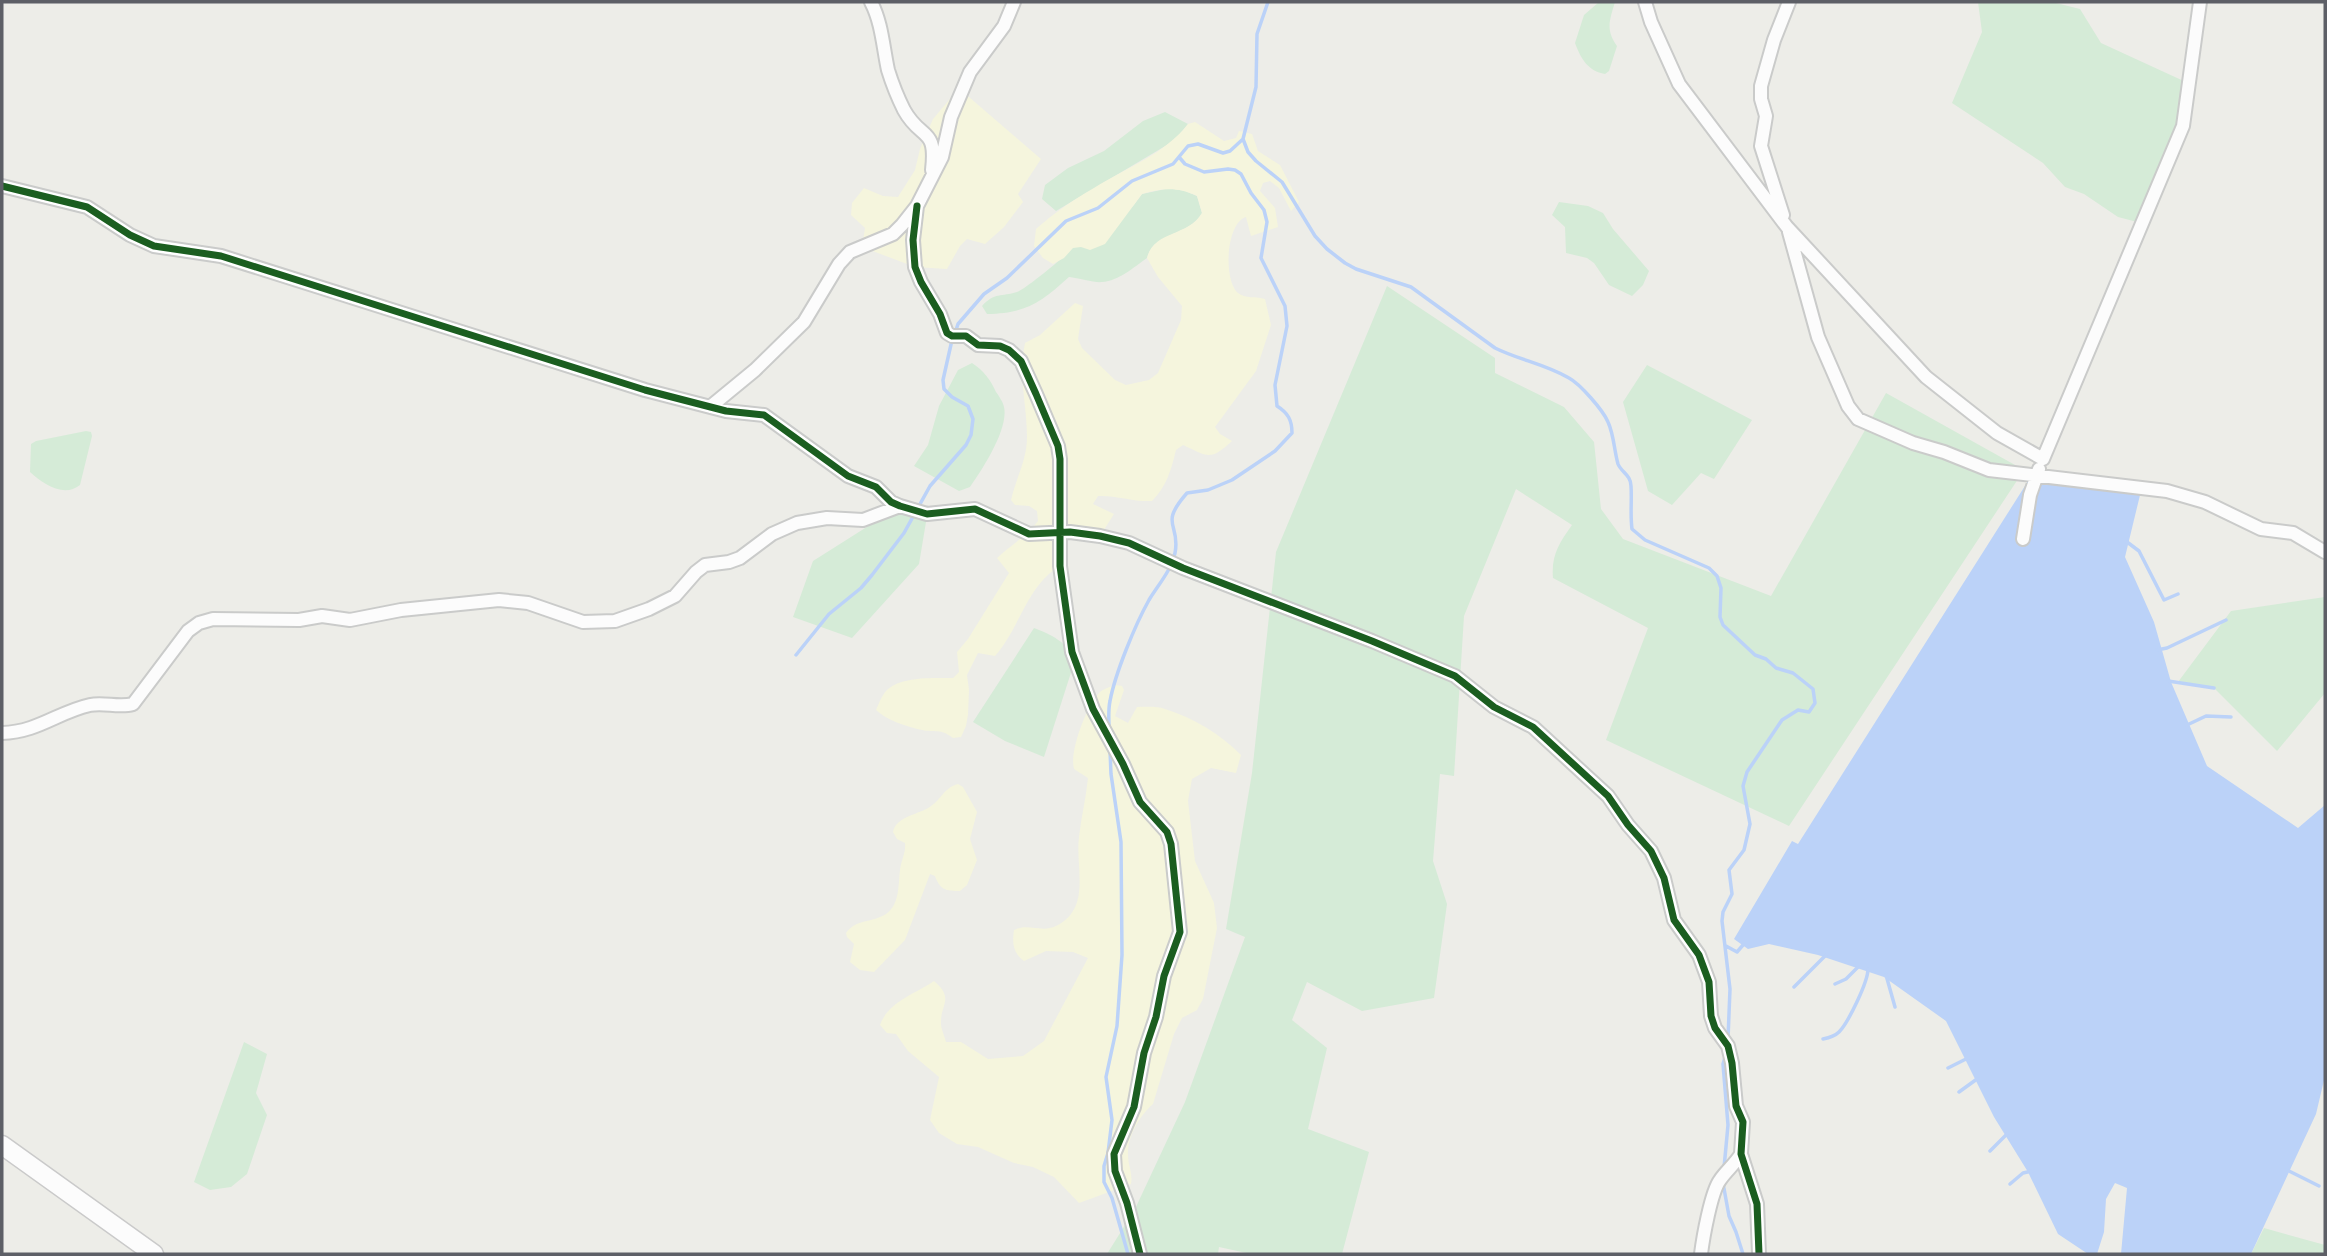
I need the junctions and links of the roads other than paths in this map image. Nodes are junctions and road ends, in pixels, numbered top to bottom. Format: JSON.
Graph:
{"nodes":[{"id":1,"x":871,"y":2,"type":"edge"},
{"id":2,"x":1014,"y":2,"type":"edge"},
{"id":3,"x":1645,"y":2,"type":"edge"},
{"id":4,"x":1789,"y":2,"type":"edge"},
{"id":5,"x":2200,"y":2,"type":"edge"},
{"id":6,"x":931,"y":178,"type":"junction"},
{"id":7,"x":2,"y":186,"type":"edge"},
{"id":8,"x":917,"y":206,"type":"junction"},
{"id":9,"x":1787,"y":227,"type":"junction"},
{"id":10,"x":710,"y":407,"type":"junction"},
{"id":11,"x":2043,"y":459,"type":"junction"},
{"id":12,"x":2036,"y":475,"type":"junction"},
{"id":13,"x":900,"y":506,"type":"junction"},
{"id":14,"x":1059,"y":533,"type":"junction"},
{"id":15,"x":2023,"y":539,"type":"dead end"},
{"id":16,"x":2325,"y":552,"type":"edge"},
{"id":17,"x":2,"y":733,"type":"edge"},
{"id":18,"x":2,"y":1145,"type":"edge"},
{"id":19,"x":1741,"y":1154,"type":"junction"},
{"id":20,"x":154,"y":1254,"type":"edge"},
{"id":21,"x":1140,"y":1254,"type":"edge"},
{"id":22,"x":1701,"y":1254,"type":"edge"},
{"id":23,"x":1759,"y":1254,"type":"edge"}],
"edges":[{"from":1,"to":6,"type":"street"},
{"from":2,"to":6,"type":"street"},
{"from":3,"to":9,"type":"street"},
{"from":4,"to":9,"type":"street"},
{"from":5,"to":11,"type":"street"},
{"from":6,"to":8,"type":"street"},
{"from":7,"to":10,"type":"street"},
{"from":8,"to":10,"type":"street"},
{"from":8,"to":14,"type":"street"},
{"from":9,"to":11,"type":"street"},
{"from":9,"to":12,"type":"street"},
{"from":10,"to":13,"type":"street"},
{"from":11,"to":12,"type":"street"},
{"from":12,"to":15,"type":"street"},
{"from":12,"to":16,"type":"street"},
{"from":13,"to":14,"type":"street"},
{"from":13,"to":17,"type":"street"},
{"from":14,"to":19,"type":"street"},
{"from":14,"to":21,"type":"street"},
{"from":18,"to":20,"type":"street"},
{"from":19,"to":22,"type":"street"},
{"from":19,"to":23,"type":"street"}]}
